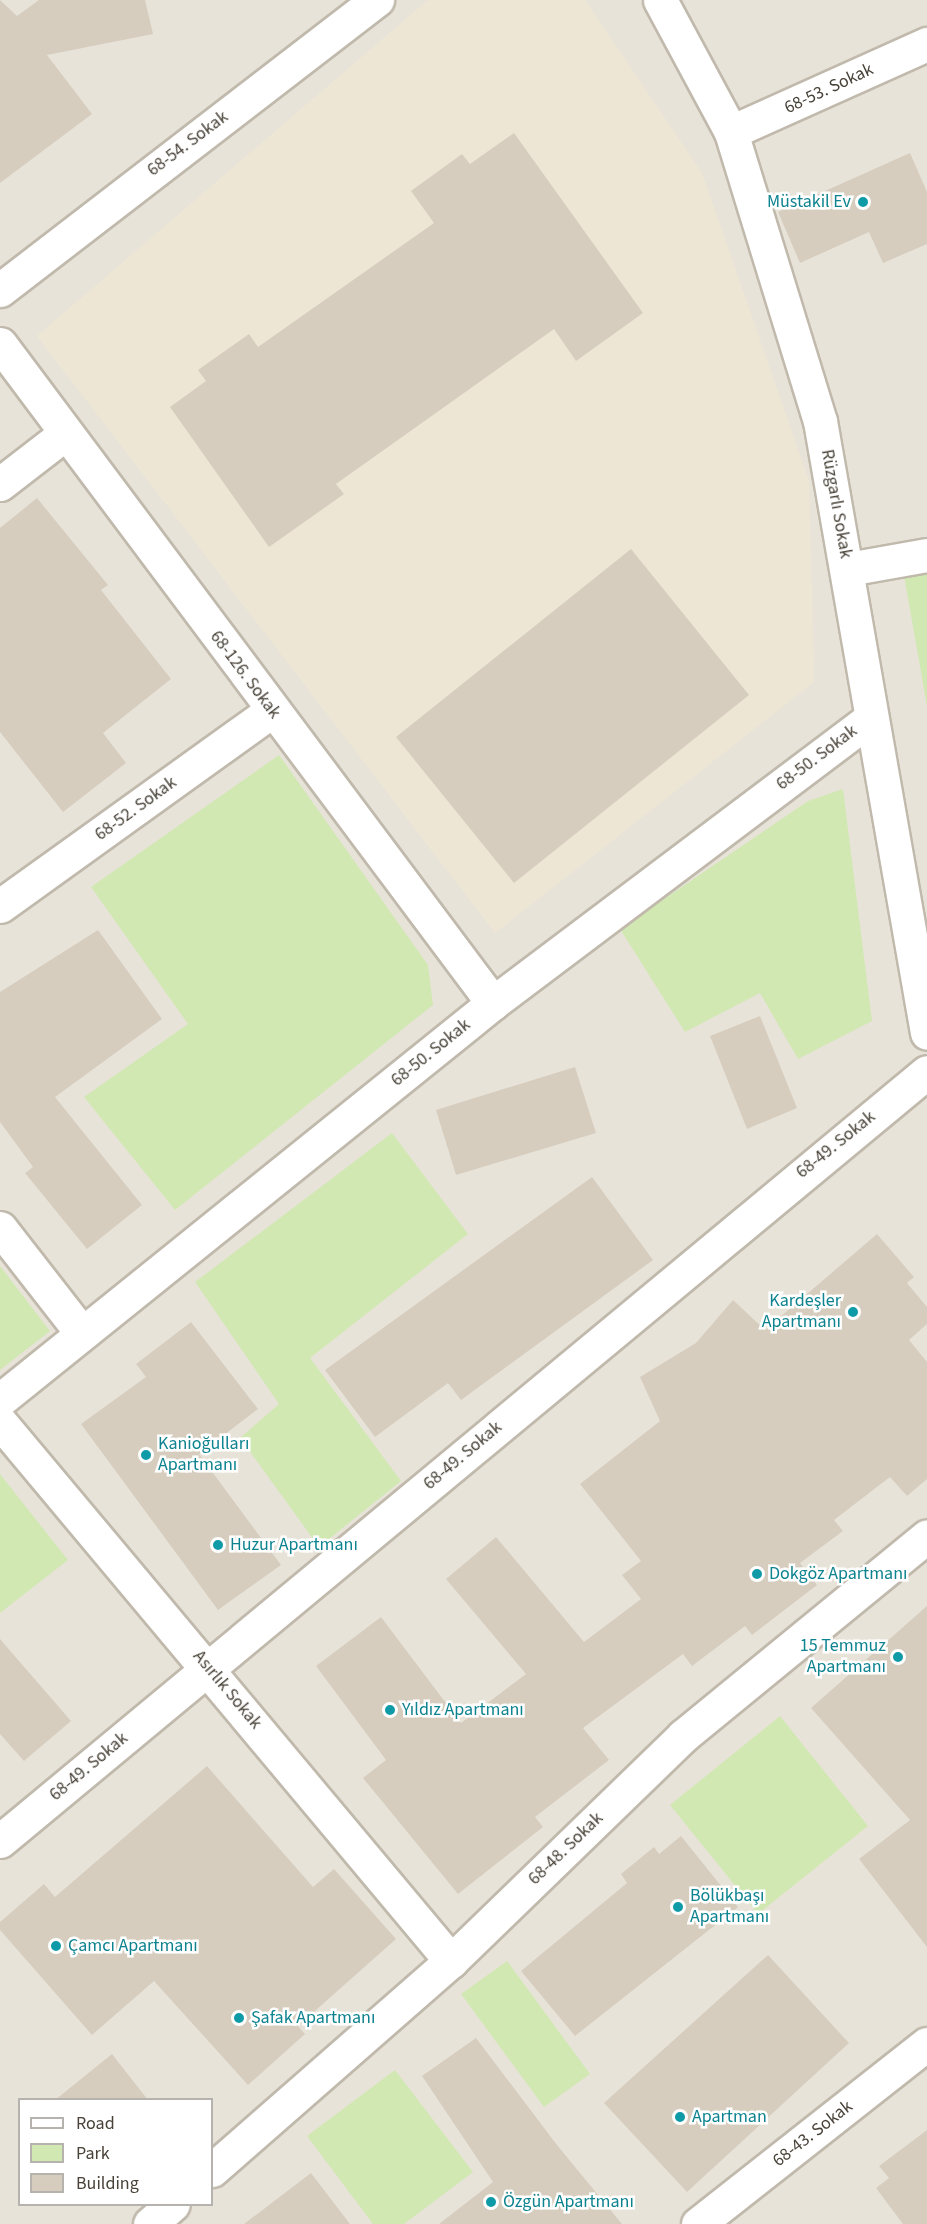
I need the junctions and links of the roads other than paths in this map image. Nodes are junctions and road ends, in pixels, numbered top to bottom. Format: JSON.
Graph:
{"nodes":[{"id":1,"x":377,"y":0,"type":"edge"},
{"id":2,"x":660,"y":0,"type":"edge"},
{"id":3,"x":927,"y":44,"type":"edge"},
{"id":4,"x":731,"y":132,"type":"junction"},
{"id":5,"x":0,"y":290,"type":"edge"},
{"id":6,"x":0,"y":344,"type":"edge"},
{"id":7,"x":66,"y":433,"type":"junction"},
{"id":8,"x":0,"y":484,"type":"edge"},
{"id":9,"x":927,"y":555,"type":"edge"},
{"id":10,"x":848,"y":569,"type":"junction"},
{"id":11,"x":271,"y":711,"type":"junction"},
{"id":12,"x":871,"y":718,"type":"junction"},
{"id":13,"x":0,"y":906,"type":"edge"},
{"id":14,"x":494,"y":1002,"type":"junction"},
{"id":15,"x":927,"y":1034,"type":"edge"},
{"id":16,"x":927,"y":1072,"type":"edge"},
{"id":17,"x":0,"y":1228,"type":"edge"},
{"id":18,"x":81,"y":1332,"type":"junction"},
{"id":19,"x":0,"y":1400,"type":"edge"},
{"id":20,"x":0,"y":1422,"type":"edge"},
{"id":21,"x":927,"y":1536,"type":"edge"},
{"id":22,"x":209,"y":1667,"type":"junction"},
{"id":23,"x":0,"y":1841,"type":"edge"},
{"id":24,"x":451,"y":1961,"type":"junction"},
{"id":25,"x":927,"y":2044,"type":"edge"},
{"id":26,"x":213,"y":2169,"type":"edge"},
{"id":27,"x":171,"y":2206,"type":"edge"},
{"id":28,"x":150,"y":2224,"type":"edge"},
{"id":29,"x":698,"y":2224,"type":"edge"}],
"edges":[{"from":1,"to":5,"type":"street","name":"68-54. Sokak"},
{"from":2,"to":4,"type":"street","name":"Rüzgarlı Sokak"},
{"from":3,"to":4,"type":"street","name":"68-53. Sokak"},
{"from":4,"to":10,"type":"street","name":"Rüzgarlı Sokak"},
{"from":6,"to":7,"type":"street","name":"68-126. Sokak"},
{"from":7,"to":8,"type":"street"},
{"from":7,"to":11,"type":"street","name":"68-126. Sokak"},
{"from":9,"to":10,"type":"street"},
{"from":10,"to":12,"type":"street","name":"Rüzgarlı Sokak"},
{"from":11,"to":13,"type":"street","name":"68-52. Sokak"},
{"from":11,"to":14,"type":"street","name":"68-126. Sokak"},
{"from":12,"to":14,"type":"street","name":"68-50. Sokak"},
{"from":12,"to":15,"type":"street","name":"Rüzgarlı Sokak"},
{"from":14,"to":18,"type":"street","name":"68-50. Sokak"},
{"from":16,"to":22,"type":"street","name":"68-49. Sokak"},
{"from":17,"to":18,"type":"street"},
{"from":18,"to":19,"type":"street","name":"68-50. Sokak"},
{"from":20,"to":22,"type":"street","name":"Asırlık Sokak"},
{"from":21,"to":24,"type":"street","name":"68-48. Sokak"},
{"from":22,"to":23,"type":"street","name":"68-49. Sokak"},
{"from":22,"to":24,"type":"street","name":"Asırlık Sokak"},
{"from":24,"to":26,"type":"street","name":"68-48. Sokak"},
{"from":25,"to":29,"type":"street","name":"68-43. Sokak"},
{"from":27,"to":28,"type":"street"}]}
